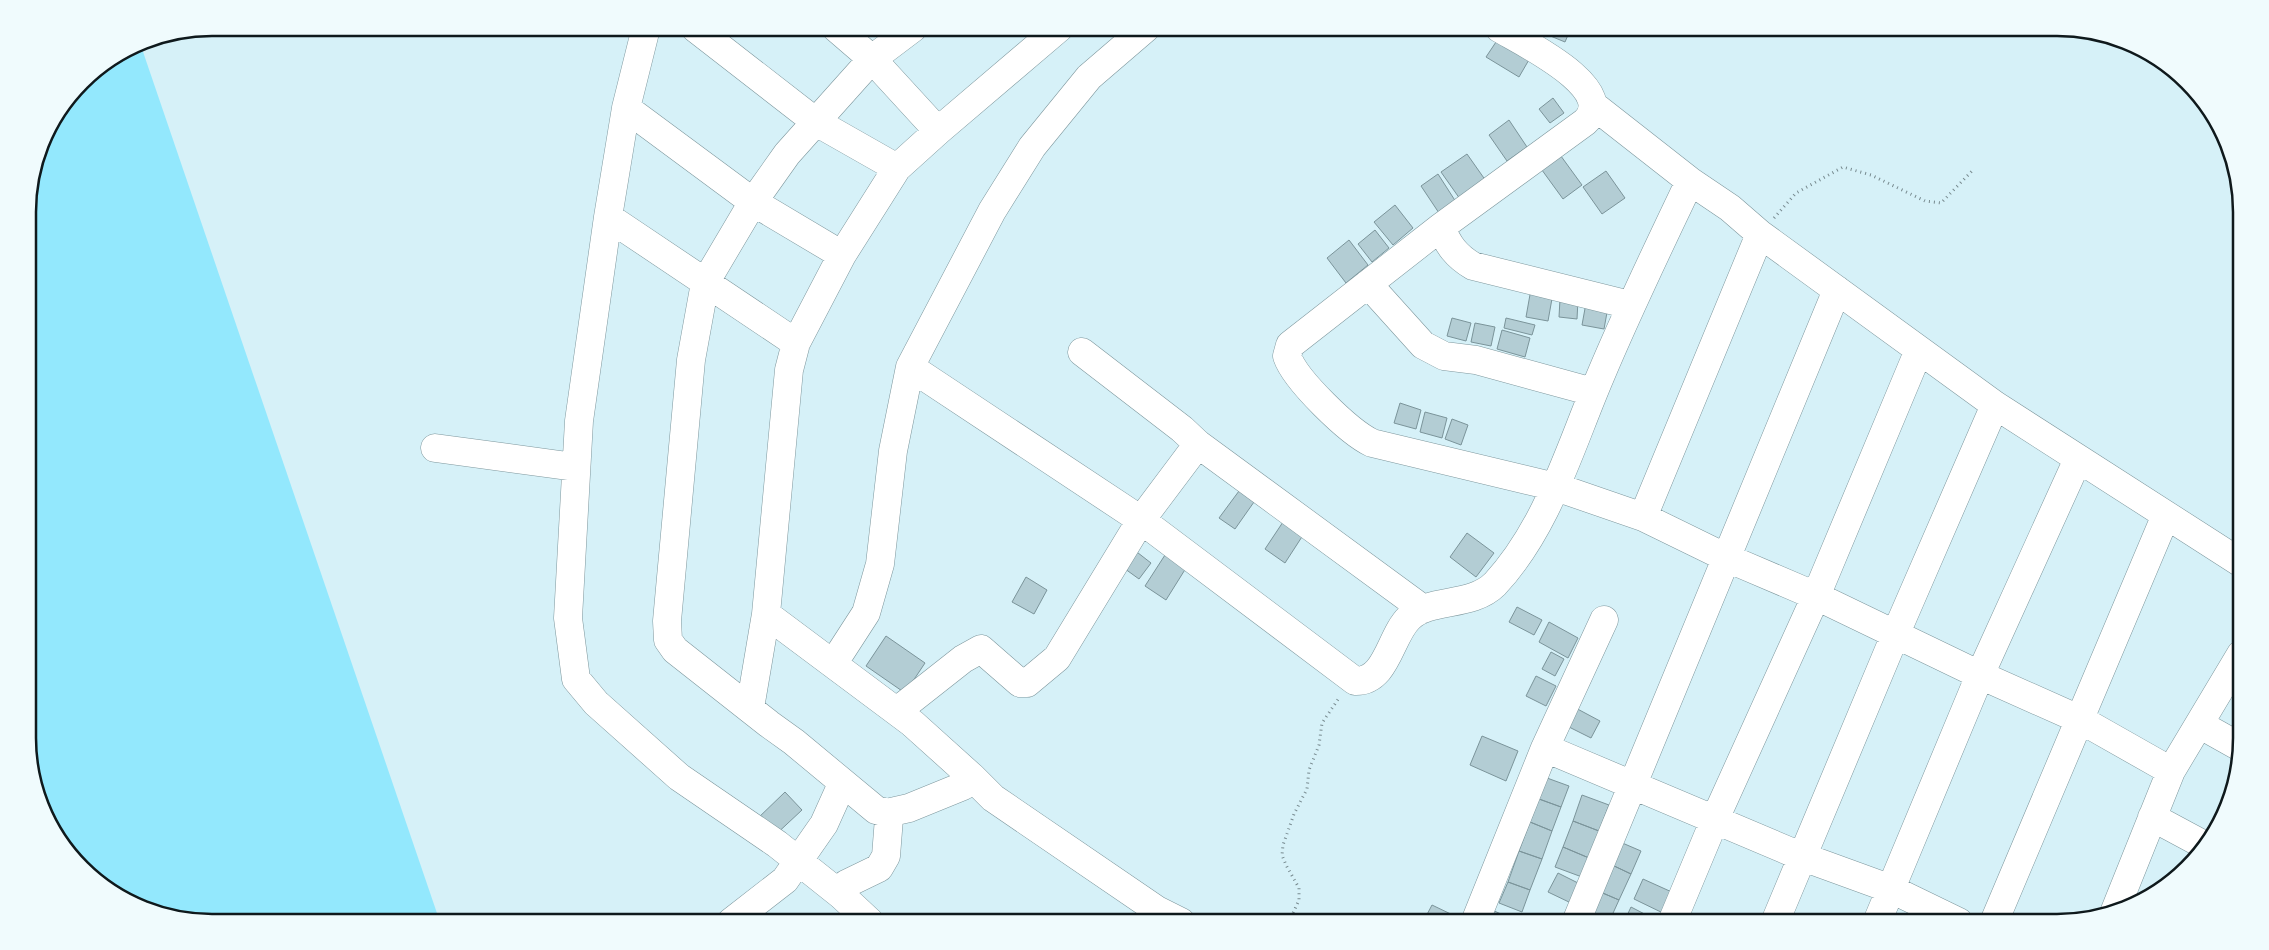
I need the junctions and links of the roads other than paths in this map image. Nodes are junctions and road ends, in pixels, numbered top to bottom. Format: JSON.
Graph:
{"nodes":[{"id":1,"x":1136,"y":36,"type":"edge"},
{"id":2,"x":1518,"y":36,"type":"edge"},
{"id":3,"x":644,"y":37,"type":"edge"},
{"id":4,"x":706,"y":37,"type":"edge"},
{"id":5,"x":846,"y":37,"type":"edge"},
{"id":6,"x":902,"y":37,"type":"edge"},
{"id":7,"x":1049,"y":37,"type":"edge"},
{"id":8,"x":872,"y":59,"type":"junction"},
{"id":9,"x":1593,"y":105,"type":"junction"},
{"id":10,"x":626,"y":108,"type":"junction"},
{"id":11,"x":816,"y":122,"type":"junction"},
{"id":12,"x":938,"y":131,"type":"junction"},
{"id":13,"x":897,"y":168,"type":"junction"},
{"id":14,"x":1690,"y":181,"type":"junction"},
{"id":15,"x":753,"y":202,"type":"junction"},
{"id":16,"x":608,"y":217,"type":"junction"},
{"id":17,"x":1441,"y":226,"type":"junction"},
{"id":18,"x":1760,"y":234,"type":"junction"},
{"id":19,"x":842,"y":254,"type":"junction"},
{"id":20,"x":704,"y":283,"type":"junction"},
{"id":21,"x":1368,"y":284,"type":"junction"},
{"id":22,"x":1837,"y":290,"type":"junction"},
{"id":23,"x":1630,"y":305,"type":"junction"},
{"id":24,"x":796,"y":343,"type":"junction"},
{"id":25,"x":1919,"y":350,"type":"junction"},
{"id":26,"x":1082,"y":352,"type":"dead end"},
{"id":27,"x":910,"y":367,"type":"junction"},
{"id":28,"x":1594,"y":392,"type":"junction"},
{"id":29,"x":1995,"y":405,"type":"junction"},
{"id":30,"x":1198,"y":444,"type":"junction"},
{"id":31,"x":435,"y":448,"type":"dead end"},
{"id":32,"x":2078,"y":459,"type":"junction"},
{"id":33,"x":575,"y":467,"type":"junction"},
{"id":34,"x":1556,"y":487,"type":"junction"},
{"id":35,"x":2166,"y":516,"type":"junction"},
{"id":36,"x":1643,"y":517,"type":"junction"},
{"id":37,"x":1141,"y":520,"type":"junction"},
{"id":38,"x":1727,"y":558,"type":"junction"},
{"id":39,"x":2233,"y":558,"type":"edge"},
{"id":40,"x":1816,"y":596,"type":"junction"},
{"id":41,"x":1423,"y":609,"type":"junction"},
{"id":42,"x":766,"y":614,"type":"junction"},
{"id":43,"x":1604,"y":620,"type":"dead end"},
{"id":44,"x":1896,"y":633,"type":"junction"},
{"id":45,"x":833,"y":664,"type":"junction"},
{"id":46,"x":2233,"y":667,"type":"edge"},
{"id":47,"x":1980,"y":675,"type":"junction"},
{"id":48,"x":750,"y":708,"type":"junction"},
{"id":49,"x":897,"y":712,"type":"junction"},
{"id":50,"x":2081,"y":720,"type":"junction"},
{"id":51,"x":2199,"y":724,"type":"junction"},
{"id":52,"x":2233,"y":743,"type":"edge"},
{"id":53,"x":1544,"y":748,"type":"junction"},
{"id":54,"x":2170,"y":771,"type":"junction"},
{"id":55,"x":972,"y":777,"type":"junction"},
{"id":56,"x":842,"y":784,"type":"junction"},
{"id":57,"x":1632,"y":785,"type":"junction"},
{"id":58,"x":887,"y":813,"type":"junction"},
{"id":59,"x":2152,"y":817,"type":"junction"},
{"id":60,"x":1715,"y":819,"type":"junction"},
{"id":61,"x":2198,"y":842,"type":"edge"},
{"id":62,"x":1803,"y":857,"type":"junction"},
{"id":63,"x":797,"y":862,"type":"junction"},
{"id":64,"x":1891,"y":889,"type":"junction"},
{"id":65,"x":841,"y":895,"type":"junction"},
{"id":66,"x":2118,"y":902,"type":"edge"},
{"id":67,"x":1151,"y":913,"type":"edge"},
{"id":68,"x":1478,"y":913,"type":"edge"},
{"id":69,"x":1580,"y":913,"type":"edge"},
{"id":70,"x":1676,"y":913,"type":"edge"},
{"id":71,"x":1779,"y":913,"type":"edge"},
{"id":72,"x":1881,"y":913,"type":"edge"},
{"id":73,"x":1941,"y":913,"type":"edge"},
{"id":74,"x":1998,"y":913,"type":"edge"},
{"id":75,"x":742,"y":914,"type":"edge"},
{"id":76,"x":861,"y":914,"type":"edge"}],
"edges":[{"from":1,"to":27,"type":"street"},
{"from":2,"to":9,"type":"street"},
{"from":3,"to":10,"type":"street"},
{"from":4,"to":11,"type":"street"},
{"from":5,"to":8,"type":"street"},
{"from":6,"to":8,"type":"street"},
{"from":7,"to":12,"type":"street"},
{"from":8,"to":11,"type":"street"},
{"from":8,"to":12,"type":"street"},
{"from":9,"to":14,"type":"street"},
{"from":9,"to":17,"type":"street"},
{"from":10,"to":15,"type":"street"},
{"from":10,"to":16,"type":"street"},
{"from":11,"to":13,"type":"street"},
{"from":11,"to":15,"type":"street"},
{"from":12,"to":13,"type":"street"},
{"from":13,"to":19,"type":"street"},
{"from":14,"to":18,"type":"street"},
{"from":14,"to":23,"type":"street"},
{"from":15,"to":19,"type":"street"},
{"from":15,"to":20,"type":"street"},
{"from":16,"to":20,"type":"street"},
{"from":16,"to":33,"type":"street"},
{"from":17,"to":21,"type":"street"},
{"from":17,"to":23,"type":"street"},
{"from":18,"to":22,"type":"street"},
{"from":18,"to":36,"type":"street"},
{"from":19,"to":24,"type":"street"},
{"from":20,"to":24,"type":"street"},
{"from":20,"to":48,"type":"street"},
{"from":21,"to":28,"type":"street"},
{"from":21,"to":34,"type":"street"},
{"from":22,"to":25,"type":"street"},
{"from":22,"to":38,"type":"street"},
{"from":23,"to":28,"type":"street"},
{"from":24,"to":42,"type":"street"},
{"from":25,"to":29,"type":"street"},
{"from":25,"to":40,"type":"street"},
{"from":26,"to":30,"type":"street"},
{"from":27,"to":37,"type":"street"},
{"from":27,"to":45,"type":"street"},
{"from":28,"to":34,"type":"street"},
{"from":29,"to":32,"type":"street"},
{"from":29,"to":44,"type":"street"},
{"from":30,"to":37,"type":"street"},
{"from":30,"to":41,"type":"street"},
{"from":31,"to":33,"type":"street"},
{"from":32,"to":35,"type":"street"},
{"from":32,"to":47,"type":"street"},
{"from":33,"to":63,"type":"street"},
{"from":34,"to":36,"type":"street"},
{"from":34,"to":41,"type":"street"},
{"from":35,"to":39,"type":"street"},
{"from":35,"to":50,"type":"street"},
{"from":36,"to":38,"type":"street"},
{"from":37,"to":41,"type":"street"},
{"from":37,"to":49,"type":"street"},
{"from":38,"to":40,"type":"street"},
{"from":38,"to":57,"type":"street"},
{"from":40,"to":44,"type":"street"},
{"from":40,"to":60,"type":"street"},
{"from":42,"to":45,"type":"street"},
{"from":42,"to":48,"type":"street"},
{"from":43,"to":53,"type":"street"},
{"from":44,"to":47,"type":"street"},
{"from":44,"to":62,"type":"street"},
{"from":45,"to":49,"type":"street"},
{"from":46,"to":51,"type":"street"},
{"from":47,"to":50,"type":"street"},
{"from":47,"to":64,"type":"street"},
{"from":48,"to":56,"type":"street"},
{"from":49,"to":55,"type":"street"},
{"from":50,"to":54,"type":"street"},
{"from":50,"to":74,"type":"street"},
{"from":51,"to":52,"type":"street"},
{"from":51,"to":54,"type":"street"},
{"from":53,"to":57,"type":"street"},
{"from":53,"to":68,"type":"street"},
{"from":54,"to":59,"type":"street"},
{"from":55,"to":58,"type":"street"},
{"from":55,"to":67,"type":"street"},
{"from":56,"to":58,"type":"street"},
{"from":56,"to":63,"type":"street"},
{"from":57,"to":60,"type":"street"},
{"from":57,"to":69,"type":"street"},
{"from":58,"to":65,"type":"street"},
{"from":59,"to":61,"type":"street"},
{"from":59,"to":66,"type":"street"},
{"from":60,"to":62,"type":"street"},
{"from":60,"to":70,"type":"street"},
{"from":62,"to":64,"type":"street"},
{"from":62,"to":71,"type":"street"},
{"from":63,"to":65,"type":"street"},
{"from":63,"to":75,"type":"street"},
{"from":64,"to":72,"type":"street"},
{"from":64,"to":73,"type":"street"},
{"from":65,"to":76,"type":"street"}]}
